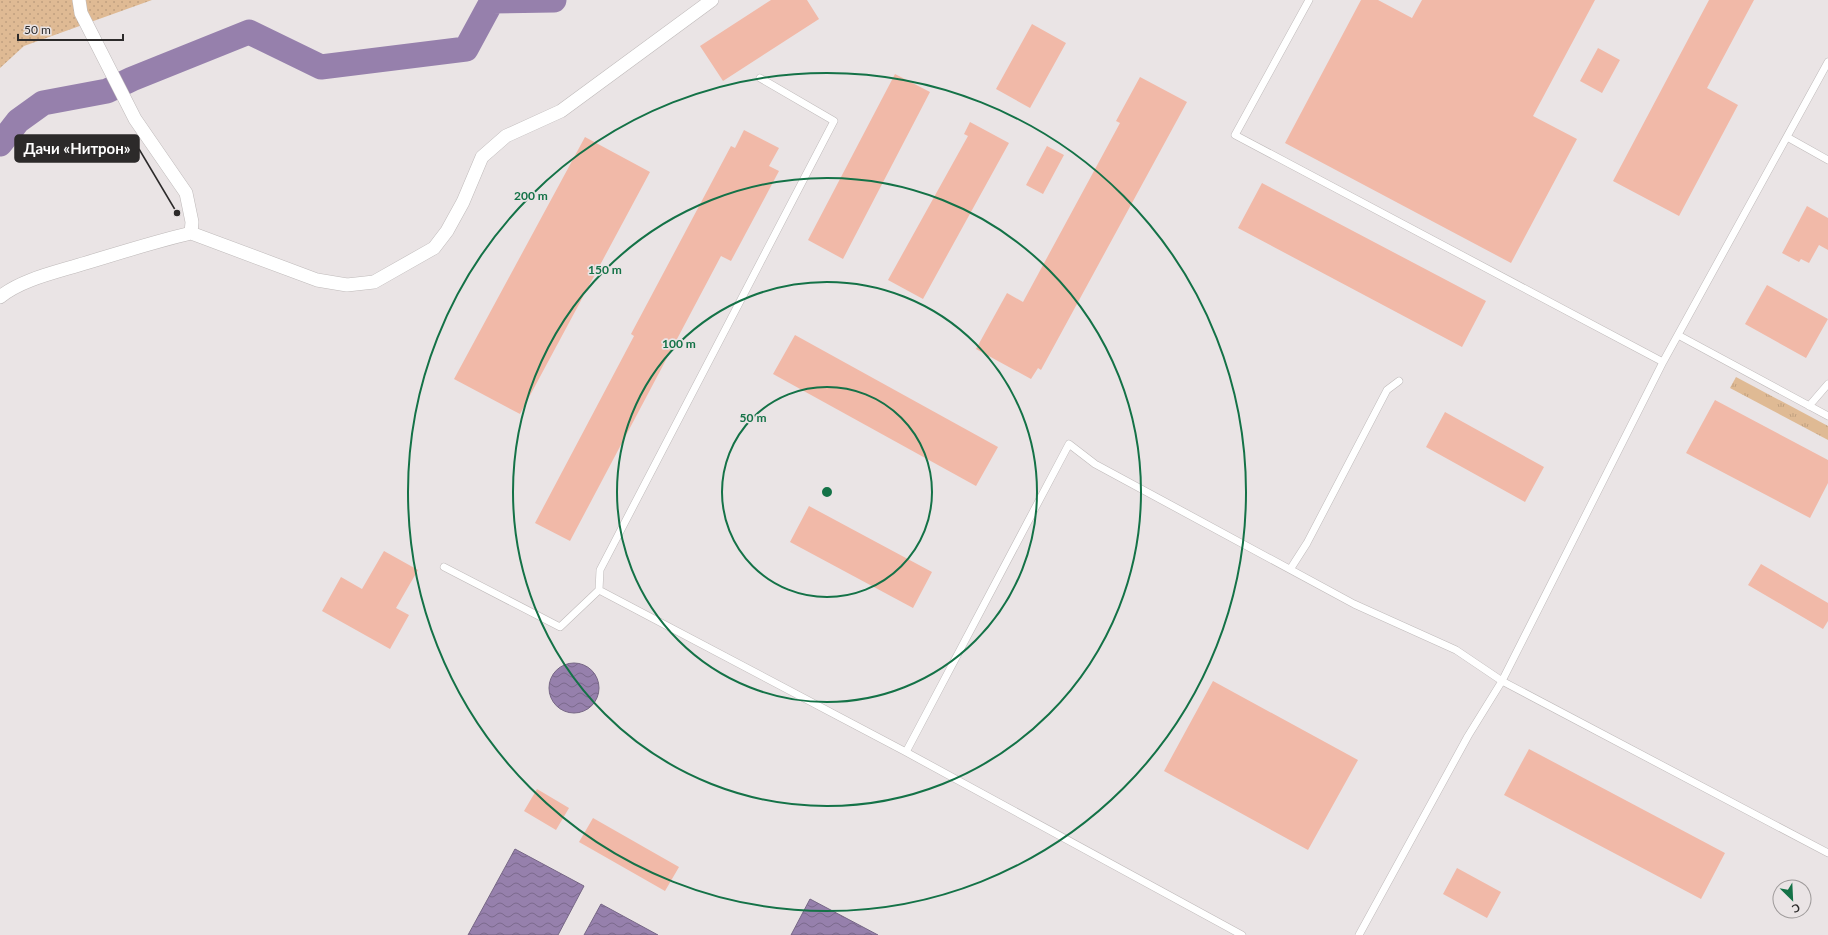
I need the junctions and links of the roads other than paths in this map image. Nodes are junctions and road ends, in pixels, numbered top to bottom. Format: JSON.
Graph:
{"nodes":[{"id":1,"x":79,"y":0,"type":"edge"},
{"id":2,"x":712,"y":0,"type":"edge"},
{"id":3,"x":1309,"y":0,"type":"edge"},
{"id":4,"x":1828,"y":62,"type":"edge"},
{"id":5,"x":760,"y":78,"type":"dead end"},
{"id":6,"x":1786,"y":137,"type":"junction"},
{"id":7,"x":1828,"y":160,"type":"edge"},
{"id":8,"x":191,"y":233,"type":"junction"},
{"id":9,"x":0,"y":297,"type":"edge"},
{"id":10,"x":1678,"y":334,"type":"junction"},
{"id":11,"x":1663,"y":362,"type":"junction"},
{"id":12,"x":1399,"y":381,"type":"dead end"},
{"id":13,"x":1828,"y":384,"type":"edge"},
{"id":14,"x":1809,"y":406,"type":"junction"},
{"id":15,"x":1828,"y":416,"type":"edge"},
{"id":16,"x":444,"y":567,"type":"dead end"},
{"id":17,"x":1291,"y":568,"type":"junction"},
{"id":18,"x":599,"y":590,"type":"junction"},
{"id":19,"x":1502,"y":681,"type":"junction"},
{"id":20,"x":906,"y":752,"type":"junction"},
{"id":21,"x":1828,"y":853,"type":"edge"},
{"id":22,"x":1242,"y":935,"type":"edge"},
{"id":23,"x":1359,"y":935,"type":"edge"}],
"edges":[{"from":1,"to":8,"type":"street"},
{"from":2,"to":8,"type":"street"},
{"from":3,"to":11,"type":"lane"},
{"from":4,"to":6,"type":"lane"},
{"from":5,"to":18,"type":"lane"},
{"from":6,"to":7,"type":"lane"},
{"from":6,"to":10,"type":"lane"},
{"from":8,"to":9,"type":"street"},
{"from":10,"to":11,"type":"lane"},
{"from":10,"to":14,"type":"lane"},
{"from":11,"to":19,"type":"lane"},
{"from":12,"to":17,"type":"lane"},
{"from":13,"to":14,"type":"lane"},
{"from":14,"to":15,"type":"lane"},
{"from":16,"to":18,"type":"lane"},
{"from":17,"to":19,"type":"lane"},
{"from":17,"to":20,"type":"lane"},
{"from":18,"to":20,"type":"lane"},
{"from":19,"to":21,"type":"lane"},
{"from":19,"to":23,"type":"lane"},
{"from":20,"to":22,"type":"lane"}]}
